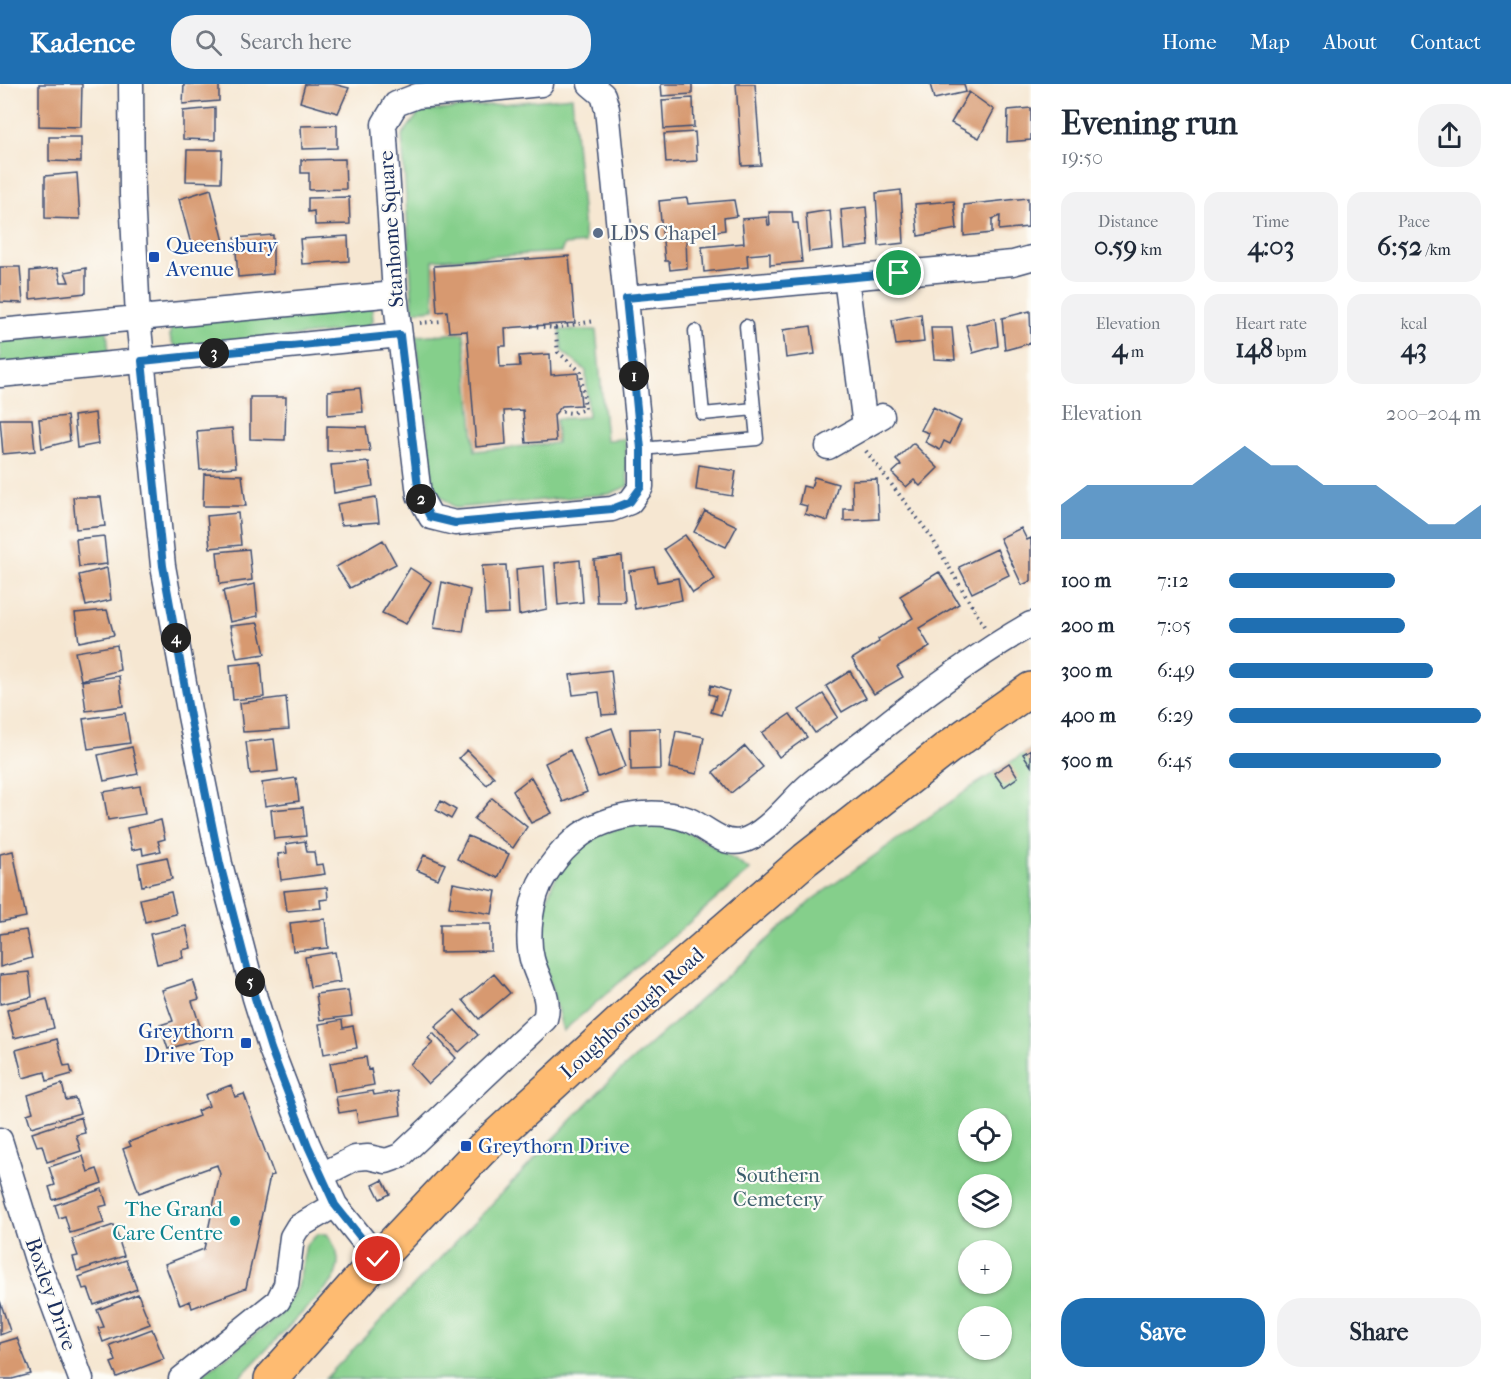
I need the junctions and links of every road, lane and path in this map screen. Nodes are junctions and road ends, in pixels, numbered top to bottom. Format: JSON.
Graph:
{"nodes":[{"id":1,"x":131,"y":84,"type":"edge"},
{"id":2,"x":542,"y":84,"type":"edge"},
{"id":3,"x":590,"y":84,"type":"edge"},
{"id":4,"x":1031,"y":258,"type":"edge"},
{"id":5,"x":846,"y":278,"type":"junction"},
{"id":6,"x":394,"y":294,"type":"junction"},
{"id":7,"x":626,"y":298,"type":"junction"},
{"id":8,"x":138,"y":318,"type":"junction"},
{"id":9,"x":595,"y":321,"type":"dead end"},
{"id":10,"x":531,"y":326,"type":"dead end"},
{"id":11,"x":746,"y":326,"type":"dead end"},
{"id":12,"x":555,"y":328,"type":"junction"},
{"id":13,"x":0,"y":331,"type":"edge"},
{"id":14,"x":695,"y":331,"type":"dead end"},
{"id":15,"x":400,"y":335,"type":"junction"},
{"id":16,"x":142,"y":361,"type":"junction"},
{"id":17,"x":0,"y":375,"type":"edge"},
{"id":18,"x":754,"y":409,"type":"junction"},
{"id":19,"x":558,"y":411,"type":"dead end"},
{"id":20,"x":866,"y":425,"type":"junction"},
{"id":21,"x":828,"y":447,"type":"dead end"},
{"id":22,"x":641,"y":449,"type":"junction"},
{"id":23,"x":1031,"y":624,"type":"edge"},
{"id":24,"x":995,"y":645,"type":"junction"},
{"id":25,"x":1031,"y":689,"type":"edge"},
{"id":26,"x":0,"y":1140,"type":"edge"},
{"id":27,"x":322,"y":1175,"type":"junction"},
{"id":28,"x":335,"y":1205,"type":"junction"},
{"id":29,"x":378,"y":1259,"type":"junction"},
{"id":30,"x":81,"y":1379,"type":"edge"},
{"id":31,"x":182,"y":1379,"type":"edge"},
{"id":32,"x":271,"y":1379,"type":"edge"}],
"edges":[{"from":1,"to":8,"type":"street"},
{"from":2,"to":6,"type":"street","name":"Stanhome Square"},
{"from":3,"to":7,"type":"street","name":"Stanhome Square"},
{"from":4,"to":5,"type":"street"},
{"from":5,"to":7,"type":"street"},
{"from":5,"to":20,"type":"street"},
{"from":6,"to":8,"type":"street"},
{"from":6,"to":15,"type":"street","name":"Stanhome Square"},
{"from":7,"to":22,"type":"street","name":"Stanhome Square"},
{"from":8,"to":13,"type":"street"},
{"from":8,"to":16,"type":"street"},
{"from":9,"to":12,"type":"path"},
{"from":10,"to":12,"type":"path"},
{"from":11,"to":18,"type":"lane"},
{"from":12,"to":19,"type":"path"},
{"from":14,"to":18,"type":"lane"},
{"from":15,"to":16,"type":"street"},
{"from":15,"to":22,"type":"street","name":"Stanhome Square"},
{"from":16,"to":17,"type":"street"},
{"from":16,"to":27,"type":"street"},
{"from":18,"to":22,"type":"lane"},
{"from":20,"to":21,"type":"street"},
{"from":20,"to":24,"type":"path"},
{"from":23,"to":24,"type":"street"},
{"from":24,"to":27,"type":"street"},
{"from":25,"to":29,"type":"main road","name":"Loughborough Road"},
{"from":26,"to":30,"type":"street","name":"Boxley Drive"},
{"from":27,"to":28,"type":"street"},
{"from":28,"to":29,"type":"street"},
{"from":28,"to":31,"type":"street"},
{"from":29,"to":32,"type":"main road","name":"Loughborough Road"}]}
